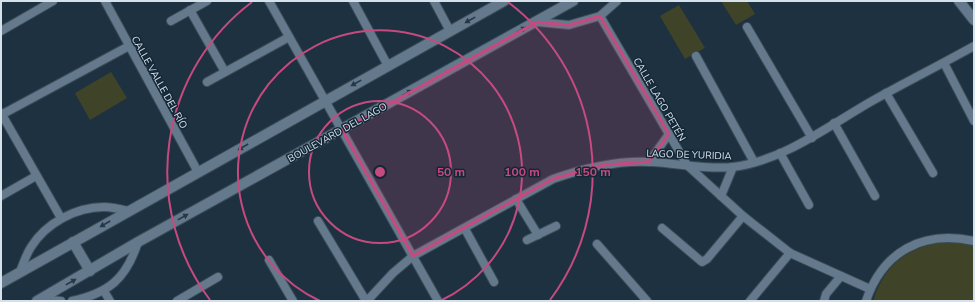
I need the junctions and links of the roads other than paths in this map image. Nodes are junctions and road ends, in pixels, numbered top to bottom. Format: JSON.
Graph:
{"nodes":[{"id":1,"x":53,"y":1,"type":"edge"},
{"id":2,"x":105,"y":1,"type":"edge"},
{"id":3,"x":207,"y":1,"type":"edge"},
{"id":4,"x":269,"y":1,"type":"edge"},
{"id":5,"x":353,"y":1,"type":"edge"},
{"id":6,"x":434,"y":1,"type":"edge"},
{"id":7,"x":504,"y":1,"type":"edge"},
{"id":8,"x":573,"y":1,"type":"edge"},
{"id":9,"x":617,"y":1,"type":"edge"},
{"id":10,"x":959,"y":1,"type":"edge"},
{"id":11,"x":190,"y":10,"type":"junction"},
{"id":12,"x":600,"y":16,"type":"junction"},
{"id":13,"x":974,"y":20,"type":"edge"},
{"id":14,"x":171,"y":21,"type":"dead end"},
{"id":15,"x":537,"y":22,"type":"junction"},
{"id":16,"x":747,"y":28,"type":"dead end"},
{"id":17,"x":1,"y":31,"type":"edge"},
{"id":18,"x":450,"y":31,"type":"junction"},
{"id":19,"x":289,"y":37,"type":"junction"},
{"id":20,"x":129,"y":46,"type":"junction"},
{"id":21,"x":974,"y":46,"type":"edge"},
{"id":22,"x":696,"y":56,"type":"dead end"},
{"id":23,"x":944,"y":63,"type":"junction"},
{"id":24,"x":388,"y":66,"type":"junction"},
{"id":25,"x":225,"y":72,"type":"junction"},
{"id":26,"x":207,"y":82,"type":"dead end"},
{"id":27,"x":886,"y":93,"type":"junction"},
{"id":28,"x":324,"y":101,"type":"junction"},
{"id":29,"x":1,"y":114,"type":"edge"},
{"id":30,"x":974,"y":121,"type":"edge"},
{"id":31,"x":834,"y":123,"type":"junction"},
{"id":32,"x":342,"y":130,"type":"junction"},
{"id":33,"x":669,"y":134,"type":"junction"},
{"id":34,"x":812,"y":138,"type":"junction"},
{"id":35,"x":780,"y":153,"type":"junction"},
{"id":36,"x":649,"y":162,"type":"junction"},
{"id":37,"x":754,"y":162,"type":"junction"},
{"id":38,"x":687,"y":165,"type":"junction"},
{"id":39,"x":733,"y":167,"type":"junction"},
{"id":40,"x":198,"y":172,"type":"junction"},
{"id":41,"x":933,"y":173,"type":"dead end"},
{"id":42,"x":36,"y":176,"type":"junction"},
{"id":43,"x":1,"y":196,"type":"edge"},
{"id":44,"x":721,"y":196,"type":"junction"},
{"id":45,"x":875,"y":196,"type":"dead end"},
{"id":46,"x":516,"y":199,"type":"junction"},
{"id":47,"x":809,"y":205,"type":"dead end"},
{"id":48,"x":128,"y":211,"type":"junction"},
{"id":49,"x":743,"y":216,"type":"junction"},
{"id":50,"x":61,"y":218,"type":"junction"},
{"id":51,"x":318,"y":221,"type":"dead end"},
{"id":52,"x":556,"y":226,"type":"dead end"},
{"id":53,"x":662,"y":228,"type":"dead end"},
{"id":54,"x":464,"y":229,"type":"junction"},
{"id":55,"x":538,"y":235,"type":"junction"},
{"id":56,"x":527,"y":240,"type":"dead end"},
{"id":57,"x":974,"y":241,"type":"edge"},
{"id":58,"x":73,"y":242,"type":"junction"},
{"id":59,"x":138,"y":242,"type":"junction"},
{"id":60,"x":597,"y":244,"type":"dead end"},
{"id":61,"x":790,"y":253,"type":"junction"},
{"id":62,"x":413,"y":256,"type":"junction"},
{"id":63,"x":269,"y":260,"type":"dead end"},
{"id":64,"x":90,"y":271,"type":"junction"},
{"id":65,"x":20,"y":272,"type":"junction"},
{"id":66,"x":841,"y":276,"type":"junction"},
{"id":67,"x":218,"y":277,"type":"dead end"},
{"id":68,"x":494,"y":282,"type":"dead end"},
{"id":69,"x":1,"y":283,"type":"edge"},
{"id":70,"x":870,"y":289,"type":"junction"},
{"id":71,"x":104,"y":291,"type":"junction"},
{"id":72,"x":39,"y":300,"type":"edge"},
{"id":73,"x":61,"y":301,"type":"edge"},
{"id":74,"x":72,"y":301,"type":"edge"},
{"id":75,"x":110,"y":301,"type":"edge"},
{"id":76,"x":177,"y":301,"type":"edge"},
{"id":77,"x":293,"y":301,"type":"edge"},
{"id":78,"x":367,"y":301,"type":"edge"},
{"id":79,"x":438,"y":301,"type":"edge"},
{"id":80,"x":647,"y":301,"type":"edge"},
{"id":81,"x":750,"y":301,"type":"edge"},
{"id":82,"x":824,"y":301,"type":"edge"},
{"id":83,"x":866,"y":301,"type":"edge"}],
"edges":[{"from":1,"to":17,"type":"street"},
{"from":2,"to":20,"type":"street","name":"CALLE VALLE DEL RÍO"},
{"from":3,"to":11,"type":"street"},
{"from":4,"to":19,"type":"street"},
{"from":5,"to":24,"type":"street"},
{"from":6,"to":18,"type":"street"},
{"from":7,"to":18,"type":"street","one_way":true},
{"from":8,"to":15,"type":"street","name":"BOULEVARD DEL LAGO"},
{"from":9,"to":12,"type":"street"},
{"from":10,"to":13,"type":"street"},
{"from":11,"to":14,"type":"street"},
{"from":11,"to":25,"type":"street"},
{"from":12,"to":15,"type":"street"},
{"from":12,"to":33,"type":"street","name":"CALLE LAGO PETÉN"},
{"from":32,"to":15,"type":"street","name":"BOULEVARD DEL LAGO","one_way":true},
{"from":16,"to":34,"type":"street"},
{"from":18,"to":24,"type":"street"},
{"from":19,"to":25,"type":"street"},
{"from":19,"to":28,"type":"street"},
{"from":20,"to":29,"type":"street"},
{"from":20,"to":40,"type":"street","name":"CALLE VALLE DEL RÍO"},
{"from":21,"to":23,"type":"street","name":"LAGO DE YURIDIA"},
{"from":22,"to":37,"type":"street"},
{"from":23,"to":27,"type":"street","name":"LAGO DE YURIDIA"},
{"from":23,"to":30,"type":"street"},
{"from":24,"to":28,"type":"street","one_way":true},
{"from":25,"to":26,"type":"street"},
{"from":27,"to":31,"type":"street","name":"LAGO DE YURIDIA"},
{"from":27,"to":41,"type":"street"},
{"from":28,"to":32,"type":"street"},
{"from":28,"to":40,"type":"street","one_way":true},
{"from":29,"to":42,"type":"street"},
{"from":31,"to":34,"type":"street","name":"LAGO DE YURIDIA"},
{"from":31,"to":45,"type":"street"},
{"from":59,"to":32,"type":"street","name":"BOULEVARD DEL LAGO","one_way":true},
{"from":32,"to":62,"type":"street"},
{"from":33,"to":36,"type":"street"},
{"from":33,"to":38,"type":"street","name":"CALLE LAGO PETÉN"},
{"from":34,"to":35,"type":"street","name":"LAGO DE YURIDIA"},
{"from":35,"to":37,"type":"street","name":"LAGO DE YURIDIA"},
{"from":35,"to":47,"type":"street"},
{"from":36,"to":38,"type":"street","name":"LAGO DE YURIDIA"},
{"from":36,"to":46,"type":"street","name":"LAGO DE YURIDIA"},
{"from":37,"to":39,"type":"street","name":"LAGO DE YURIDIA"},
{"from":38,"to":39,"type":"street","name":"LAGO DE YURIDIA"},
{"from":38,"to":44,"type":"street","name":"CALLE LAGO PETÉN"},
{"from":39,"to":44,"type":"street"},
{"from":40,"to":48,"type":"street"},
{"from":42,"to":43,"type":"street"},
{"from":42,"to":50,"type":"street"},
{"from":44,"to":49,"type":"street","name":"CALLE LAGO PETÉN"},
{"from":46,"to":54,"type":"street","name":"LAGO DE YURIDIA"},
{"from":46,"to":55,"type":"street"},
{"from":48,"to":50,"type":"street"},
{"from":48,"to":58,"type":"street","one_way":true},
{"from":49,"to":53,"type":"street"},
{"from":49,"to":61,"type":"street","name":"CALLE LAGO PETÉN"},
{"from":50,"to":65,"type":"street"},
{"from":51,"to":78,"type":"street"},
{"from":52,"to":55,"type":"street"},
{"from":54,"to":62,"type":"street","name":"LAGO DE YURIDIA"},
{"from":54,"to":68,"type":"street"},
{"from":55,"to":56,"type":"street"},
{"from":57,"to":70,"type":"street"},
{"from":58,"to":64,"type":"street"},
{"from":58,"to":65,"type":"street"},
{"from":59,"to":64,"type":"street","name":"BOULEVARD DEL LAGO"},
{"from":59,"to":71,"type":"street"},
{"from":60,"to":80,"type":"street"},
{"from":61,"to":66,"type":"street","name":"CALLE LAGO PETÉN"},
{"from":61,"to":81,"type":"street"},
{"from":62,"to":78,"type":"street","name":"LAGO DE YURIDIA"},
{"from":62,"to":79,"type":"street"},
{"from":63,"to":77,"type":"street"},
{"from":72,"to":64,"type":"street","name":"BOULEVARD DEL LAGO","one_way":true},
{"from":65,"to":69,"type":"street"},
{"from":66,"to":70,"type":"street","name":"CALLE LAGO PETÉN"},
{"from":66,"to":82,"type":"street"},
{"from":67,"to":76,"type":"street"},
{"from":70,"to":83,"type":"street"},
{"from":71,"to":74,"type":"street"},
{"from":71,"to":75,"type":"street"},
{"from":72,"to":73,"type":"street","name":"BOULEVARD DEL LAGO"}]}
